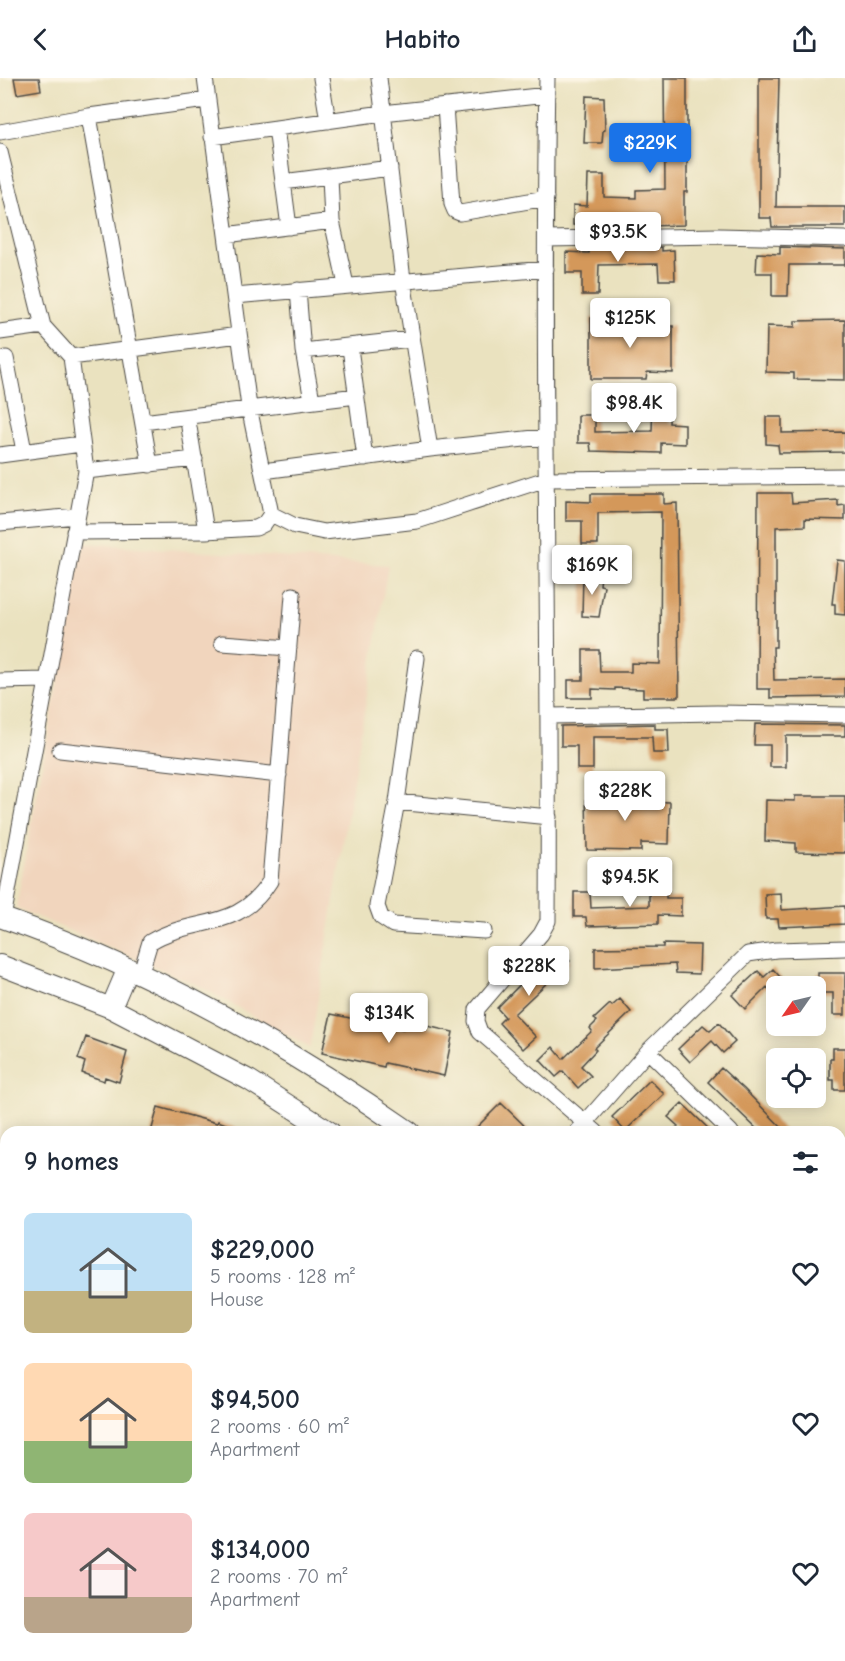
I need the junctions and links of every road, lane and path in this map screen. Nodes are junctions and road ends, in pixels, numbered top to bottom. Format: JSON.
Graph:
{"nodes":[{"id":1,"x":205,"y":78,"type":"edge"},
{"id":2,"x":321,"y":78,"type":"edge"},
{"id":3,"x":379,"y":78,"type":"edge"},
{"id":4,"x":547,"y":78,"type":"edge"},
{"id":5,"x":547,"y":95,"type":"junction"},
{"id":6,"x":206,"y":100,"type":"junction"},
{"id":7,"x":445,"y":106,"type":"junction"},
{"id":8,"x":383,"y":113,"type":"junction"},
{"id":9,"x":89,"y":116,"type":"junction"},
{"id":10,"x":328,"y":121,"type":"junction"},
{"id":11,"x":276,"y":128,"type":"junction"},
{"id":12,"x":0,"y":132,"type":"edge"},
{"id":13,"x":212,"y":137,"type":"junction"},
{"id":14,"x":0,"y":152,"type":"edge"},
{"id":15,"x":390,"y":168,"type":"junction"},
{"id":16,"x":330,"y":176,"type":"junction"},
{"id":17,"x":283,"y":182,"type":"junction"},
{"id":18,"x":546,"y":198,"type":"junction"},
{"id":19,"x":332,"y":221,"type":"junction"},
{"id":20,"x":289,"y":227,"type":"junction"},
{"id":21,"x":226,"y":235,"type":"junction"},
{"id":22,"x":546,"y":239,"type":"junction"},
{"id":23,"x":845,"y":239,"type":"edge"},
{"id":24,"x":546,"y":268,"type":"junction"},
{"id":25,"x":403,"y":280,"type":"junction"},
{"id":26,"x":346,"y":285,"type":"junction"},
{"id":27,"x":298,"y":290,"type":"junction"},
{"id":28,"x":235,"y":296,"type":"junction"},
{"id":29,"x":43,"y":326,"type":"junction"},
{"id":30,"x":0,"y":332,"type":"edge"},
{"id":31,"x":239,"y":335,"type":"junction"},
{"id":32,"x":411,"y":339,"type":"junction"},
{"id":33,"x":350,"y":348,"type":"junction"},
{"id":34,"x":130,"y":349,"type":"junction"},
{"id":35,"x":303,"y":351,"type":"junction"},
{"id":36,"x":71,"y":357,"type":"junction"},
{"id":37,"x":6,"y":358,"type":"dead end"},
{"id":38,"x":357,"y":396,"type":"junction"},
{"id":39,"x":312,"y":400,"type":"junction"},
{"id":40,"x":249,"y":407,"type":"junction"},
{"id":41,"x":190,"y":416,"type":"junction"},
{"id":42,"x":143,"y":422,"type":"junction"},
{"id":43,"x":544,"y":437,"type":"junction"},
{"id":44,"x":81,"y":444,"type":"junction"},
{"id":45,"x":430,"y":449,"type":"junction"},
{"id":46,"x":24,"y":451,"type":"junction"},
{"id":47,"x":0,"y":454,"type":"edge"},
{"id":48,"x":365,"y":458,"type":"junction"},
{"id":49,"x":195,"y":459,"type":"junction"},
{"id":50,"x":150,"y":465,"type":"junction"},
{"id":51,"x":86,"y":471,"type":"junction"},
{"id":52,"x":263,"y":471,"type":"junction"},
{"id":53,"x":845,"y":476,"type":"edge"},
{"id":54,"x":546,"y":479,"type":"junction"},
{"id":55,"x":271,"y":514,"type":"junction"},
{"id":56,"x":77,"y":516,"type":"junction"},
{"id":57,"x":0,"y":523,"type":"edge"},
{"id":58,"x":206,"y":531,"type":"junction"},
{"id":59,"x":74,"y":532,"type":"junction"},
{"id":60,"x":293,"y":595,"type":"dead end"},
{"id":61,"x":222,"y":643,"type":"dead end"},
{"id":62,"x":289,"y":648,"type":"junction"},
{"id":63,"x":417,"y":658,"type":"dead end"},
{"id":64,"x":46,"y":680,"type":"junction"},
{"id":65,"x":0,"y":681,"type":"edge"},
{"id":66,"x":845,"y":715,"type":"edge"},
{"id":67,"x":550,"y":716,"type":"junction"},
{"id":68,"x":60,"y":750,"type":"dead end"},
{"id":69,"x":279,"y":775,"type":"junction"},
{"id":70,"x":398,"y":802,"type":"junction"},
{"id":71,"x":549,"y":817,"type":"junction"},
{"id":72,"x":2,"y":918,"type":"edge"},
{"id":73,"x":484,"y":931,"type":"dead end"},
{"id":74,"x":845,"y":948,"type":"edge"},
{"id":75,"x":0,"y":965,"type":"edge"},
{"id":76,"x":134,"y":971,"type":"junction"},
{"id":77,"x":111,"y":1008,"type":"junction"},
{"id":78,"x":648,"y":1051,"type":"junction"},
{"id":79,"x":321,"y":1126,"type":"edge"},
{"id":80,"x":401,"y":1126,"type":"edge"},
{"id":81,"x":582,"y":1126,"type":"edge"},
{"id":82,"x":589,"y":1126,"type":"edge"},
{"id":83,"x":725,"y":1126,"type":"edge"}],
"edges":[{"from":1,"to":6,"type":"street"},
{"from":2,"to":10,"type":"street"},
{"from":3,"to":8,"type":"street"},
{"from":4,"to":5,"type":"street"},
{"from":5,"to":7,"type":"street"},
{"from":5,"to":18,"type":"street"},
{"from":6,"to":9,"type":"street"},
{"from":6,"to":13,"type":"street"},
{"from":7,"to":8,"type":"street"},
{"from":7,"to":18,"type":"street"},
{"from":8,"to":10,"type":"street"},
{"from":8,"to":15,"type":"street"},
{"from":9,"to":12,"type":"street"},
{"from":9,"to":34,"type":"street"},
{"from":10,"to":11,"type":"street"},
{"from":11,"to":13,"type":"street"},
{"from":11,"to":17,"type":"street"},
{"from":13,"to":21,"type":"street"},
{"from":14,"to":29,"type":"street"},
{"from":15,"to":16,"type":"street"},
{"from":15,"to":25,"type":"street"},
{"from":16,"to":17,"type":"street"},
{"from":16,"to":19,"type":"street"},
{"from":17,"to":20,"type":"street"},
{"from":18,"to":22,"type":"street"},
{"from":19,"to":20,"type":"street"},
{"from":19,"to":26,"type":"street"},
{"from":20,"to":21,"type":"street"},
{"from":21,"to":28,"type":"street"},
{"from":22,"to":23,"type":"street"},
{"from":22,"to":24,"type":"street"},
{"from":24,"to":25,"type":"street"},
{"from":24,"to":43,"type":"street"},
{"from":25,"to":26,"type":"street"},
{"from":25,"to":32,"type":"street"},
{"from":26,"to":27,"type":"street"},
{"from":27,"to":28,"type":"street"},
{"from":27,"to":35,"type":"street"},
{"from":28,"to":31,"type":"street"},
{"from":29,"to":30,"type":"street"},
{"from":29,"to":36,"type":"street"},
{"from":31,"to":34,"type":"street"},
{"from":31,"to":40,"type":"street"},
{"from":32,"to":33,"type":"street"},
{"from":32,"to":45,"type":"street"},
{"from":33,"to":35,"type":"street"},
{"from":33,"to":38,"type":"street"},
{"from":34,"to":36,"type":"street"},
{"from":34,"to":42,"type":"street"},
{"from":35,"to":39,"type":"street"},
{"from":36,"to":44,"type":"street"},
{"from":37,"to":46,"type":"street"},
{"from":38,"to":39,"type":"street"},
{"from":38,"to":48,"type":"street"},
{"from":39,"to":40,"type":"street"},
{"from":40,"to":41,"type":"street"},
{"from":40,"to":52,"type":"street"},
{"from":41,"to":42,"type":"street"},
{"from":41,"to":49,"type":"street"},
{"from":42,"to":50,"type":"street"},
{"from":43,"to":45,"type":"street"},
{"from":43,"to":54,"type":"street"},
{"from":44,"to":46,"type":"street"},
{"from":44,"to":51,"type":"street"},
{"from":45,"to":48,"type":"street"},
{"from":46,"to":47,"type":"street"},
{"from":48,"to":52,"type":"street"},
{"from":49,"to":50,"type":"street"},
{"from":49,"to":58,"type":"street"},
{"from":50,"to":51,"type":"street"},
{"from":51,"to":56,"type":"street"},
{"from":52,"to":55,"type":"street"},
{"from":53,"to":54,"type":"street"},
{"from":54,"to":55,"type":"street"},
{"from":54,"to":67,"type":"street"},
{"from":55,"to":58,"type":"street"},
{"from":56,"to":57,"type":"street"},
{"from":56,"to":59,"type":"street"},
{"from":58,"to":59,"type":"street"},
{"from":59,"to":64,"type":"street"},
{"from":60,"to":62,"type":"street"},
{"from":61,"to":62,"type":"street"},
{"from":62,"to":69,"type":"street"},
{"from":63,"to":70,"type":"street"},
{"from":64,"to":65,"type":"street"},
{"from":64,"to":72,"type":"street"},
{"from":66,"to":67,"type":"street"},
{"from":67,"to":71,"type":"street"},
{"from":68,"to":69,"type":"street"},
{"from":69,"to":76,"type":"street"},
{"from":70,"to":71,"type":"street"},
{"from":70,"to":73,"type":"street"},
{"from":71,"to":81,"type":"street"},
{"from":72,"to":76,"type":"main road"},
{"from":74,"to":78,"type":"street"},
{"from":75,"to":77,"type":"main road"},
{"from":76,"to":77,"type":"main road"},
{"from":76,"to":80,"type":"main road"},
{"from":77,"to":79,"type":"main road"},
{"from":78,"to":82,"type":"street"},
{"from":78,"to":83,"type":"street"}]}
